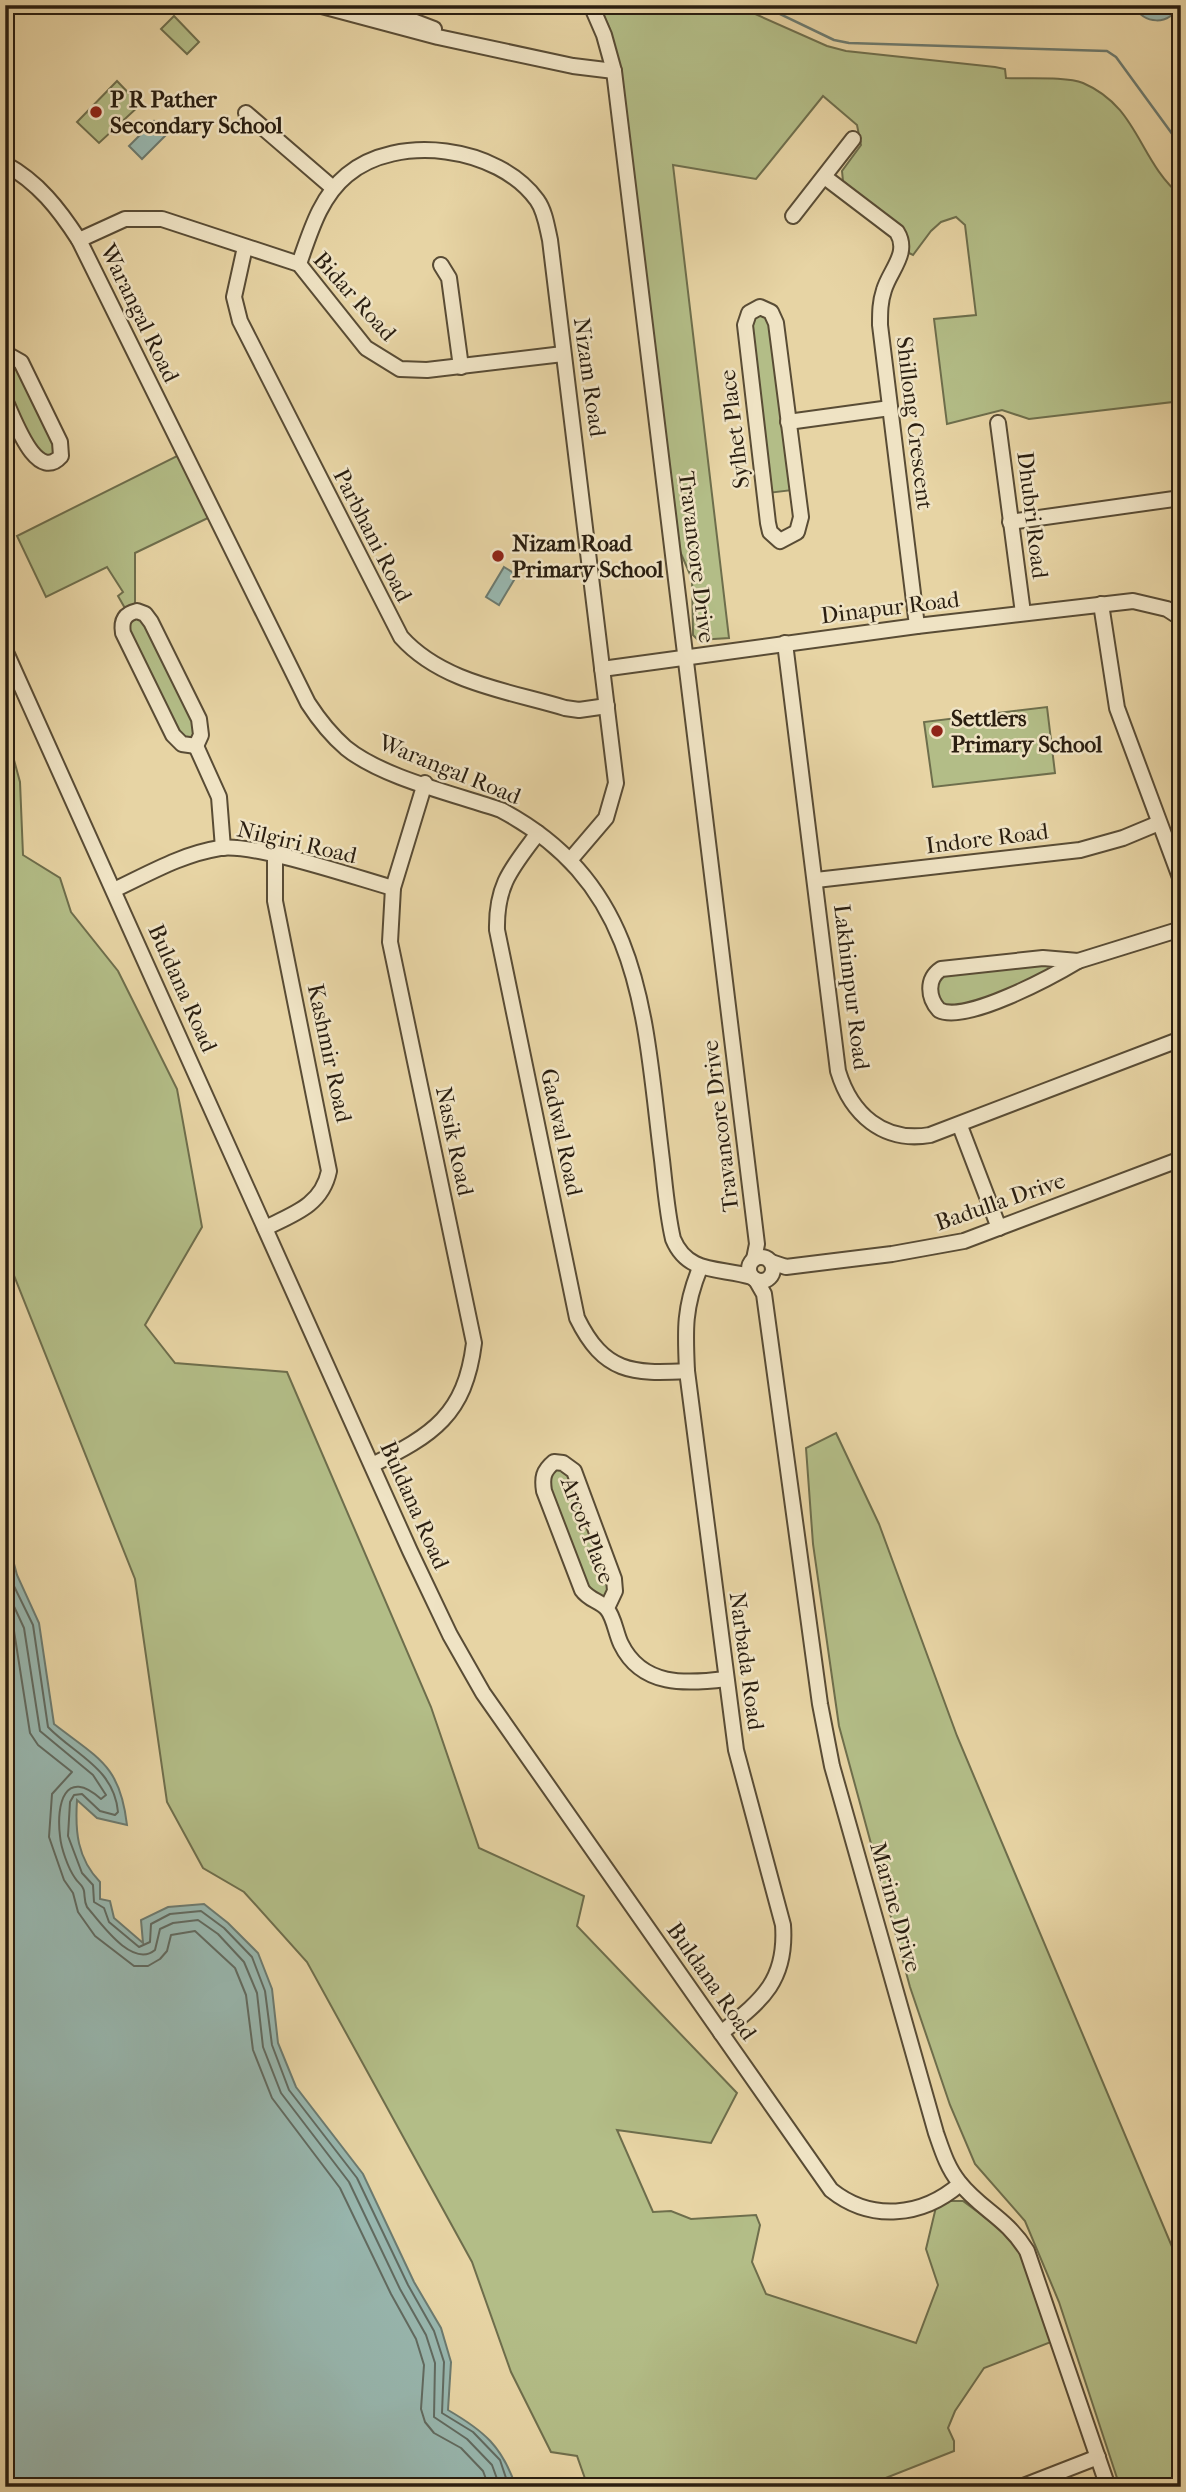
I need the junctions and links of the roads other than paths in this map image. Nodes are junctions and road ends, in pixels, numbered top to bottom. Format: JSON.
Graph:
{"nodes":[{"id":1,"x":318,"y":5,"type":"edge"},
{"id":2,"x":372,"y":5,"type":"edge"},
{"id":3,"x":591,"y":5,"type":"edge"},
{"id":4,"x":472,"y":43,"type":"junction"},
{"id":5,"x":614,"y":71,"type":"junction"},
{"id":6,"x":246,"y":113,"type":"dead end"},
{"id":7,"x":853,"y":139,"type":"dead end"},
{"id":8,"x":5,"y":164,"type":"edge"},
{"id":9,"x":826,"y":178,"type":"junction"},
{"id":10,"x":333,"y":188,"type":"junction"},
{"id":11,"x":793,"y":216,"type":"dead end"},
{"id":12,"x":79,"y":240,"type":"junction"},
{"id":13,"x":245,"y":247,"type":"junction"},
{"id":14,"x":299,"y":264,"type":"junction"},
{"id":15,"x":442,"y":265,"type":"dead end"},
{"id":16,"x":5,"y":352,"type":"edge"},
{"id":17,"x":563,"y":354,"type":"junction"},
{"id":18,"x":461,"y":367,"type":"junction"},
{"id":19,"x":5,"y":400,"type":"edge"},
{"id":20,"x":890,"y":408,"type":"junction"},
{"id":21,"x":788,"y":422,"type":"junction"},
{"id":22,"x":998,"y":423,"type":"dead end"},
{"id":23,"x":1181,"y":498,"type":"edge"},
{"id":24,"x":1010,"y":522,"type":"junction"},
{"id":25,"x":1101,"y":604,"type":"junction"},
{"id":26,"x":1023,"y":613,"type":"junction"},
{"id":27,"x":1181,"y":617,"type":"edge"},
{"id":28,"x":917,"y":626,"type":"junction"},
{"id":29,"x":785,"y":643,"type":"junction"},
{"id":30,"x":5,"y":650,"type":"edge"},
{"id":31,"x":686,"y":656,"type":"junction"},
{"id":32,"x":602,"y":669,"type":"junction"},
{"id":33,"x":607,"y":706,"type":"junction"},
{"id":34,"x":196,"y":746,"type":"junction"},
{"id":35,"x":425,"y":783,"type":"junction"},
{"id":36,"x":1159,"y":823,"type":"junction"},
{"id":37,"x":538,"y":833,"type":"junction"},
{"id":38,"x":223,"y":848,"type":"junction"},
{"id":39,"x":275,"y":856,"type":"junction"},
{"id":40,"x":571,"y":859,"type":"junction"},
{"id":41,"x":816,"y":880,"type":"junction"},
{"id":42,"x":1181,"y":880,"type":"edge"},
{"id":43,"x":393,"y":888,"type":"junction"},
{"id":44,"x":114,"y":890,"type":"junction"},
{"id":45,"x":1181,"y":929,"type":"edge"},
{"id":46,"x":1079,"y":961,"type":"junction"},
{"id":47,"x":1181,"y":1039,"type":"edge"},
{"id":48,"x":960,"y":1126,"type":"junction"},
{"id":49,"x":1181,"y":1159,"type":"edge"},
{"id":50,"x":265,"y":1228,"type":"junction"},
{"id":51,"x":999,"y":1228,"type":"junction"},
{"id":52,"x":700,"y":1268,"type":"junction"},
{"id":53,"x":761,"y":1269,"type":"junction"},
{"id":54,"x":687,"y":1371,"type":"junction"},
{"id":55,"x":372,"y":1465,"type":"junction"},
{"id":56,"x":607,"y":1608,"type":"junction"},
{"id":57,"x":726,"y":1679,"type":"junction"},
{"id":58,"x":721,"y":2033,"type":"junction"},
{"id":59,"x":960,"y":2183,"type":"junction"},
{"id":60,"x":1098,"y":2458,"type":"junction"},
{"id":61,"x":1021,"y":2487,"type":"edge"},
{"id":62,"x":1108,"y":2487,"type":"edge"}],
"edges":[{"from":1,"to":4,"type":"street"},
{"from":2,"to":4,"type":"street"},
{"from":3,"to":5,"type":"street","name":"Travancore Drive"},
{"from":4,"to":5,"type":"street"},
{"from":5,"to":31,"type":"street","name":"Travancore Drive"},
{"from":6,"to":10,"type":"street"},
{"from":7,"to":9,"type":"street"},
{"from":8,"to":12,"type":"street","name":"Warangal Road"},
{"from":9,"to":11,"type":"street"},
{"from":9,"to":20,"type":"street","name":"Shillong Crescent"},
{"from":10,"to":14,"type":"street","name":"Nizam Road"},
{"from":10,"to":17,"type":"street","name":"Nizam Road"},
{"from":12,"to":13,"type":"street","name":"Bidar Road"},
{"from":12,"to":35,"type":"street","name":"Warangal Road"},
{"from":13,"to":14,"type":"street","name":"Bidar Road"},
{"from":13,"to":33,"type":"street","name":"Parbhani Road"},
{"from":14,"to":18,"type":"street","name":"Bidar Road"},
{"from":15,"to":18,"type":"street"},
{"from":16,"to":19,"type":"street"},
{"from":17,"to":18,"type":"street","name":"Bidar Road"},
{"from":17,"to":32,"type":"street","name":"Nizam Road"},
{"from":20,"to":21,"type":"street"},
{"from":20,"to":28,"type":"street","name":"Shillong Crescent"},
{"from":21,"to":21,"type":"street","name":"Sylhet Place"},
{"from":22,"to":24,"type":"street","name":"Dhubri Road"},
{"from":23,"to":24,"type":"street"},
{"from":24,"to":26,"type":"street","name":"Dhubri Road"},
{"from":25,"to":26,"type":"street","name":"Dinapur Road"},
{"from":25,"to":27,"type":"street","name":"Dinapur Road"},
{"from":25,"to":36,"type":"street"},
{"from":26,"to":28,"type":"street","name":"Dinapur Road"},
{"from":28,"to":29,"type":"street","name":"Dinapur Road"},
{"from":29,"to":31,"type":"street","name":"Dinapur Road"},
{"from":29,"to":41,"type":"street","name":"Lakhimpur Road"},
{"from":30,"to":44,"type":"street","name":"Buldana Road"},
{"from":31,"to":32,"type":"street","name":"Dinapur Road"},
{"from":31,"to":53,"type":"street","name":"Travancore Drive"},
{"from":32,"to":33,"type":"street","name":"Nizam Road"},
{"from":33,"to":40,"type":"street","name":"Nizam Road"},
{"from":34,"to":34,"type":"street"},
{"from":34,"to":38,"type":"street"},
{"from":35,"to":37,"type":"street","name":"Warangal Road"},
{"from":35,"to":43,"type":"street","name":"Nasik Road"},
{"from":36,"to":41,"type":"street","name":"Indore Road"},
{"from":36,"to":42,"type":"street"},
{"from":37,"to":40,"type":"street","name":"Warangal Road"},
{"from":37,"to":54,"type":"street","name":"Gadwal Road"},
{"from":38,"to":39,"type":"street","name":"Nilgiri Road"},
{"from":38,"to":44,"type":"street","name":"Nilgiri Road"},
{"from":39,"to":43,"type":"street","name":"Nilgiri Road"},
{"from":39,"to":50,"type":"street","name":"Kashmir Road"},
{"from":40,"to":52,"type":"street","name":"Warangal Road"},
{"from":41,"to":48,"type":"street","name":"Lakhimpur Road"},
{"from":43,"to":55,"type":"street","name":"Nasik Road"},
{"from":44,"to":50,"type":"street","name":"Buldana Road"},
{"from":45,"to":46,"type":"street"},
{"from":46,"to":46,"type":"street"},
{"from":47,"to":48,"type":"street","name":"Lakhimpur Road"},
{"from":48,"to":51,"type":"street"},
{"from":49,"to":51,"type":"street","name":"Badulla Drive"},
{"from":50,"to":55,"type":"street","name":"Buldana Road"},
{"from":51,"to":53,"type":"street","name":"Badulla Drive"},
{"from":52,"to":53,"type":"street"},
{"from":52,"to":54,"type":"street","name":"Narbada Road"},
{"from":53,"to":59,"type":"street","name":"Marine Drive"},
{"from":54,"to":57,"type":"street","name":"Narbada Road"},
{"from":55,"to":58,"type":"street","name":"Buldana Road"},
{"from":56,"to":56,"type":"street","name":"Arcot Place"},
{"from":56,"to":57,"type":"street","name":"Arcot Place"},
{"from":57,"to":58,"type":"street","name":"Narbada Road"},
{"from":58,"to":59,"type":"street","name":"Buldana Road"},
{"from":59,"to":60,"type":"street","name":"Marine Drive"},
{"from":60,"to":61,"type":"street"},
{"from":60,"to":62,"type":"street","name":"Marine Drive"}]}
